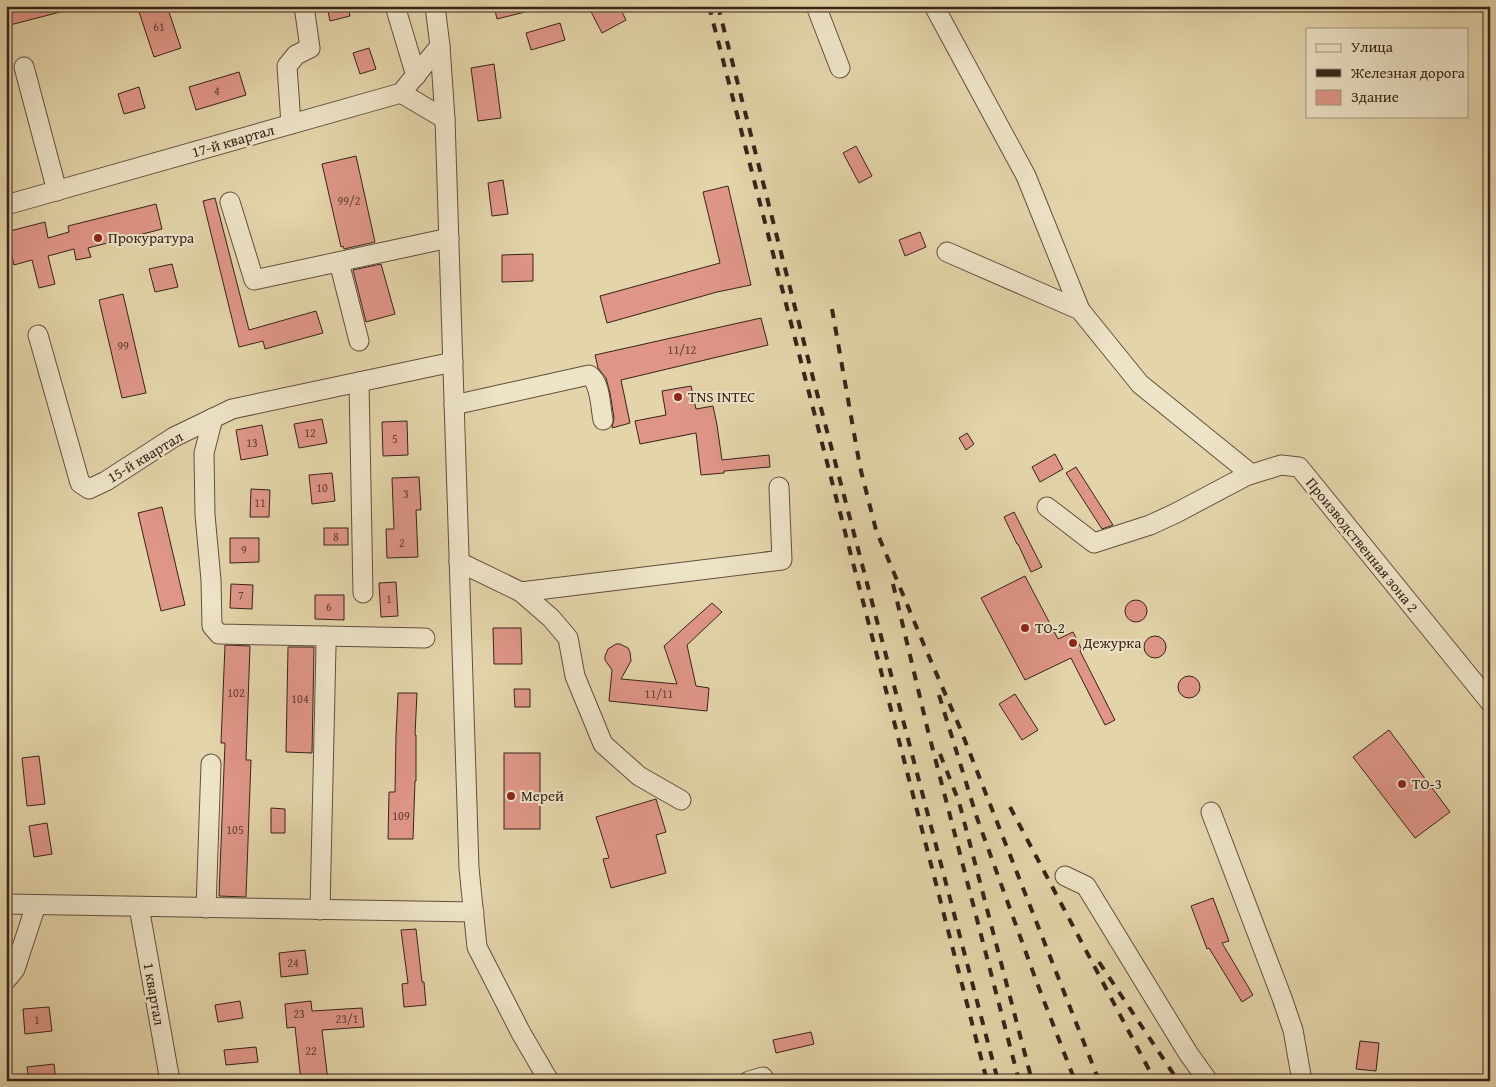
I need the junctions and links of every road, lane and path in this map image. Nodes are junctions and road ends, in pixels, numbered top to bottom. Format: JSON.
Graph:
{"nodes":[{"id":1,"x":304,"y":6,"type":"edge"},
{"id":2,"x":395,"y":6,"type":"edge"},
{"id":3,"x":435,"y":6,"type":"edge"},
{"id":4,"x":816,"y":6,"type":"edge"},
{"id":5,"x":934,"y":6,"type":"edge"},
{"id":6,"x":440,"y":46,"type":"junction"},
{"id":7,"x":24,"y":67,"type":"dead end"},
{"id":8,"x":840,"y":68,"type":"dead end"},
{"id":9,"x":416,"y":76,"type":"junction"},
{"id":10,"x":401,"y":93,"type":"junction"},
{"id":11,"x":445,"y":119,"type":"junction"},
{"id":12,"x":292,"y":124,"type":"junction"},
{"id":13,"x":57,"y":191,"type":"junction"},
{"id":14,"x":230,"y":202,"type":"dead end"},
{"id":15,"x":6,"y":205,"type":"edge"},
{"id":16,"x":449,"y":238,"type":"junction"},
{"id":17,"x":947,"y":252,"type":"dead end"},
{"id":18,"x":339,"y":262,"type":"junction"},
{"id":19,"x":1080,"y":310,"type":"junction"},
{"id":20,"x":38,"y":335,"type":"dead end"},
{"id":21,"x":359,"y":341,"type":"dead end"},
{"id":22,"x":453,"y":362,"type":"junction"},
{"id":23,"x":359,"y":382,"type":"junction"},
{"id":24,"x":454,"y":405,"type":"junction"},
{"id":25,"x":213,"y":418,"type":"junction"},
{"id":26,"x":603,"y":420,"type":"dead end"},
{"id":27,"x":1251,"y":474,"type":"junction"},
{"id":28,"x":779,"y":487,"type":"dead end"},
{"id":29,"x":1046,"y":507,"type":"dead end"},
{"id":30,"x":459,"y":562,"type":"junction"},
{"id":31,"x":521,"y":592,"type":"junction"},
{"id":32,"x":363,"y":593,"type":"dead end"},
{"id":33,"x":324,"y":636,"type":"junction"},
{"id":34,"x":425,"y":638,"type":"dead end"},
{"id":35,"x":1490,"y":702,"type":"edge"},
{"id":36,"x":211,"y":764,"type":"dead end"},
{"id":37,"x":681,"y":800,"type":"dead end"},
{"id":38,"x":1211,"y":812,"type":"dead end"},
{"id":39,"x":1065,"y":876,"type":"dead end"},
{"id":40,"x":6,"y":904,"type":"edge"},
{"id":41,"x":36,"y":906,"type":"junction"},
{"id":42,"x":138,"y":907,"type":"junction"},
{"id":43,"x":206,"y":908,"type":"junction"},
{"id":44,"x":320,"y":910,"type":"junction"},
{"id":45,"x":474,"y":912,"type":"junction"},
{"id":46,"x":6,"y":980,"type":"edge"},
{"id":47,"x":170,"y":1081,"type":"edge"},
{"id":48,"x":549,"y":1081,"type":"edge"},
{"id":49,"x":1208,"y":1081,"type":"edge"},
{"id":50,"x":1302,"y":1081,"type":"edge"}],
"edges":[{"from":1,"to":12,"type":"street"},
{"from":2,"to":9,"type":"street"},
{"from":3,"to":6,"type":"street"},
{"from":4,"to":8,"type":"street"},
{"from":5,"to":19,"type":"street"},
{"from":6,"to":9,"type":"street"},
{"from":6,"to":11,"type":"street"},
{"from":7,"to":13,"type":"street"},
{"from":9,"to":10,"type":"street"},
{"from":10,"to":11,"type":"street"},
{"from":10,"to":12,"type":"street","name":"17-й квартал"},
{"from":11,"to":16,"type":"street"},
{"from":12,"to":13,"type":"street","name":"17-й квартал"},
{"from":13,"to":15,"type":"street","name":"17-й квартал"},
{"from":14,"to":18,"type":"street"},
{"from":16,"to":18,"type":"street"},
{"from":16,"to":22,"type":"street"},
{"from":17,"to":19,"type":"street"},
{"from":18,"to":21,"type":"street"},
{"from":19,"to":27,"type":"street"},
{"from":20,"to":25,"type":"street","name":"15-й квартал"},
{"from":22,"to":23,"type":"street","name":"15-й квартал"},
{"from":22,"to":24,"type":"street"},
{"from":23,"to":25,"type":"street","name":"15-й квартал"},
{"from":23,"to":32,"type":"street"},
{"from":24,"to":26,"type":"street"},
{"from":24,"to":30,"type":"street"},
{"from":25,"to":33,"type":"street"},
{"from":27,"to":29,"type":"street","name":"Производственная зона 2"},
{"from":27,"to":35,"type":"street","name":"Производственная зона 2"},
{"from":28,"to":31,"type":"street"},
{"from":30,"to":31,"type":"street"},
{"from":30,"to":45,"type":"street"},
{"from":31,"to":37,"type":"street"},
{"from":33,"to":34,"type":"street"},
{"from":33,"to":44,"type":"street"},
{"from":36,"to":43,"type":"street"},
{"from":38,"to":50,"type":"street"},
{"from":39,"to":49,"type":"street"},
{"from":40,"to":41,"type":"street"},
{"from":41,"to":42,"type":"street"},
{"from":41,"to":46,"type":"street"},
{"from":42,"to":43,"type":"street"},
{"from":42,"to":47,"type":"street","name":"1 квартал"},
{"from":43,"to":44,"type":"street"},
{"from":44,"to":45,"type":"street"},
{"from":45,"to":48,"type":"street"}]}
